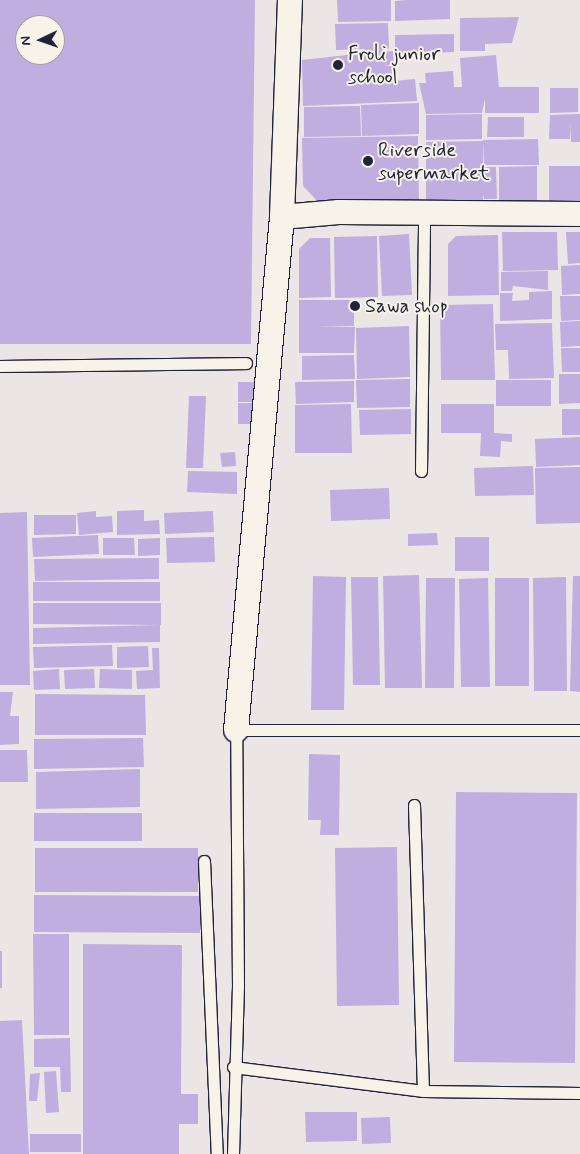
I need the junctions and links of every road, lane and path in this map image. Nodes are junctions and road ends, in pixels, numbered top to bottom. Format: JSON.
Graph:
{"nodes":[{"id":1,"x":290,"y":0,"type":"edge"},
{"id":2,"x":424,"y":214,"type":"junction"},
{"id":3,"x":580,"y":214,"type":"edge"},
{"id":4,"x":282,"y":217,"type":"junction"},
{"id":5,"x":246,"y":363,"type":"dead end"},
{"id":6,"x":0,"y":366,"type":"edge"},
{"id":7,"x":421,"y":471,"type":"dead end"},
{"id":8,"x":236,"y":730,"type":"junction"},
{"id":9,"x":580,"y":730,"type":"edge"},
{"id":10,"x":414,"y":805,"type":"dead end"},
{"id":11,"x":204,"y":861,"type":"dead end"},
{"id":12,"x":233,"y":1067,"type":"junction"},
{"id":13,"x":423,"y":1091,"type":"junction"},
{"id":14,"x":580,"y":1093,"type":"edge"},
{"id":15,"x":217,"y":1154,"type":"edge"},
{"id":16,"x":233,"y":1154,"type":"edge"}],
"edges":[{"from":1,"to":4,"type":"street"},
{"from":2,"to":3,"type":"street"},
{"from":2,"to":4,"type":"street"},
{"from":2,"to":7,"type":"lane"},
{"from":4,"to":8,"type":"street"},
{"from":5,"to":6,"type":"lane"},
{"from":8,"to":9,"type":"lane"},
{"from":8,"to":12,"type":"lane"},
{"from":10,"to":13,"type":"lane"},
{"from":11,"to":15,"type":"lane"},
{"from":12,"to":13,"type":"lane"},
{"from":12,"to":16,"type":"lane"},
{"from":13,"to":14,"type":"lane"}]}
